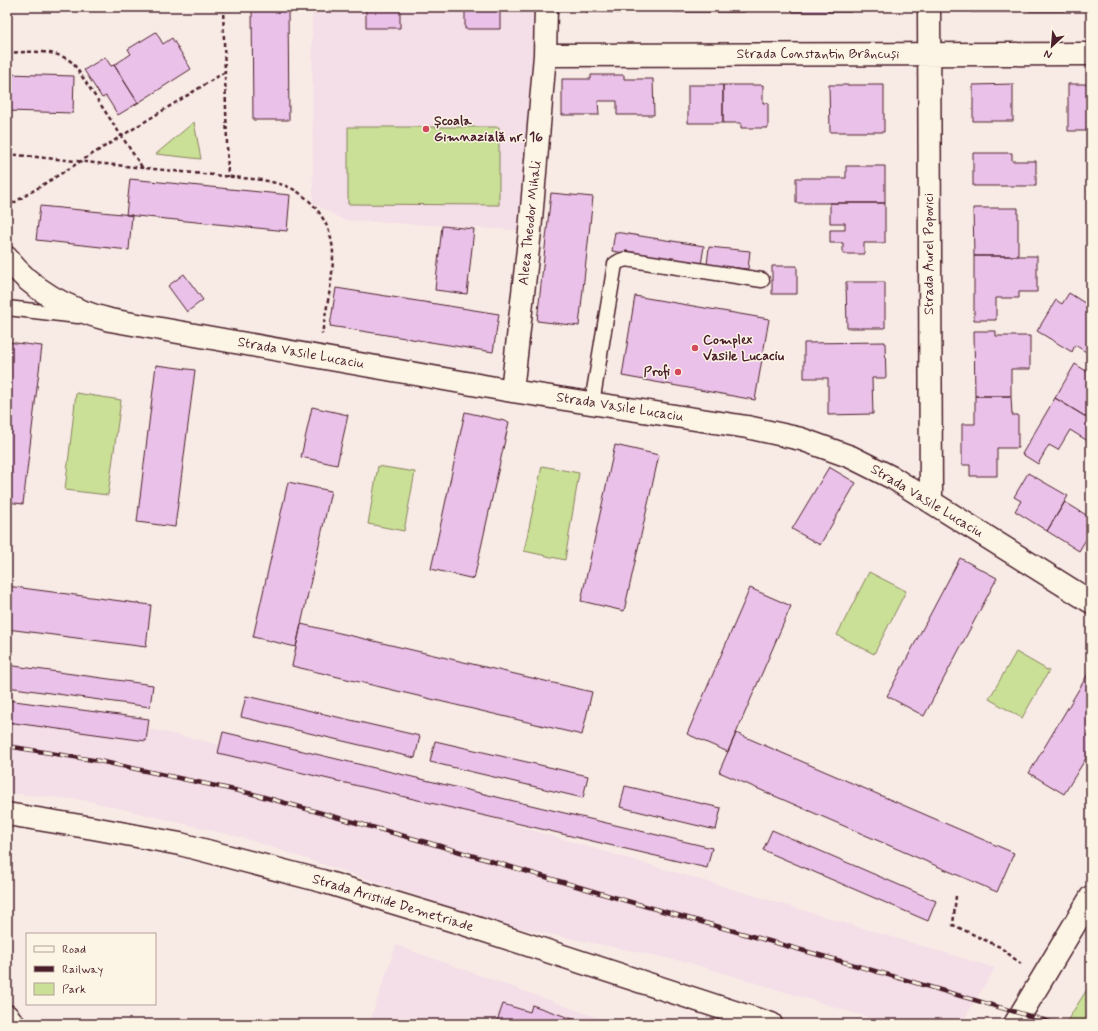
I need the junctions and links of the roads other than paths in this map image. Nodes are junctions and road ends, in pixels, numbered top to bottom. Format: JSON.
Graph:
{"nodes":[{"id":1,"x":546,"y":7,"type":"edge"},
{"id":2,"x":929,"y":7,"type":"edge"},
{"id":3,"x":928,"y":54,"type":"junction"},
{"id":4,"x":1091,"y":54,"type":"edge"},
{"id":5,"x":545,"y":55,"type":"junction"},
{"id":6,"x":7,"y":258,"type":"edge"},
{"id":7,"x":762,"y":280,"type":"dead end"},
{"id":8,"x":7,"y":308,"type":"edge"},
{"id":9,"x":110,"y":320,"type":"junction"},
{"id":10,"x":512,"y":391,"type":"junction"},
{"id":11,"x":592,"y":403,"type":"junction"},
{"id":12,"x":931,"y":502,"type":"junction"},
{"id":13,"x":1091,"y":602,"type":"edge"},
{"id":14,"x":7,"y":814,"type":"edge"},
{"id":15,"x":1091,"y":897,"type":"edge"},
{"id":16,"x":7,"y":1016,"type":"edge"},
{"id":17,"x":14,"y":1024,"type":"edge"},
{"id":18,"x":770,"y":1024,"type":"edge"},
{"id":19,"x":1015,"y":1024,"type":"edge"}],
"edges":[{"from":1,"to":5,"type":"street","name":"Aleea Theodor Mihali"},
{"from":2,"to":3,"type":"street","name":"Strada Aurel Popovici"},
{"from":3,"to":4,"type":"street","name":"Strada Constantin Brâncuși"},
{"from":3,"to":5,"type":"street","name":"Strada Constantin Brâncuși"},
{"from":3,"to":12,"type":"street","name":"Strada Aurel Popovici"},
{"from":5,"to":10,"type":"street","name":"Aleea Theodor Mihali"},
{"from":6,"to":9,"type":"street","name":"Strada Vasile Lucaciu"},
{"from":7,"to":11,"type":"lane"},
{"from":8,"to":9,"type":"lane"},
{"from":9,"to":10,"type":"street","name":"Strada Vasile Lucaciu"},
{"from":10,"to":11,"type":"street","name":"Strada Vasile Lucaciu"},
{"from":11,"to":12,"type":"street","name":"Strada Vasile Lucaciu"},
{"from":12,"to":13,"type":"street","name":"Strada Vasile Lucaciu"},
{"from":14,"to":18,"type":"street","name":"Strada Aristide Demetriade"},
{"from":15,"to":19,"type":"street"},
{"from":16,"to":17,"type":"street"}]}
